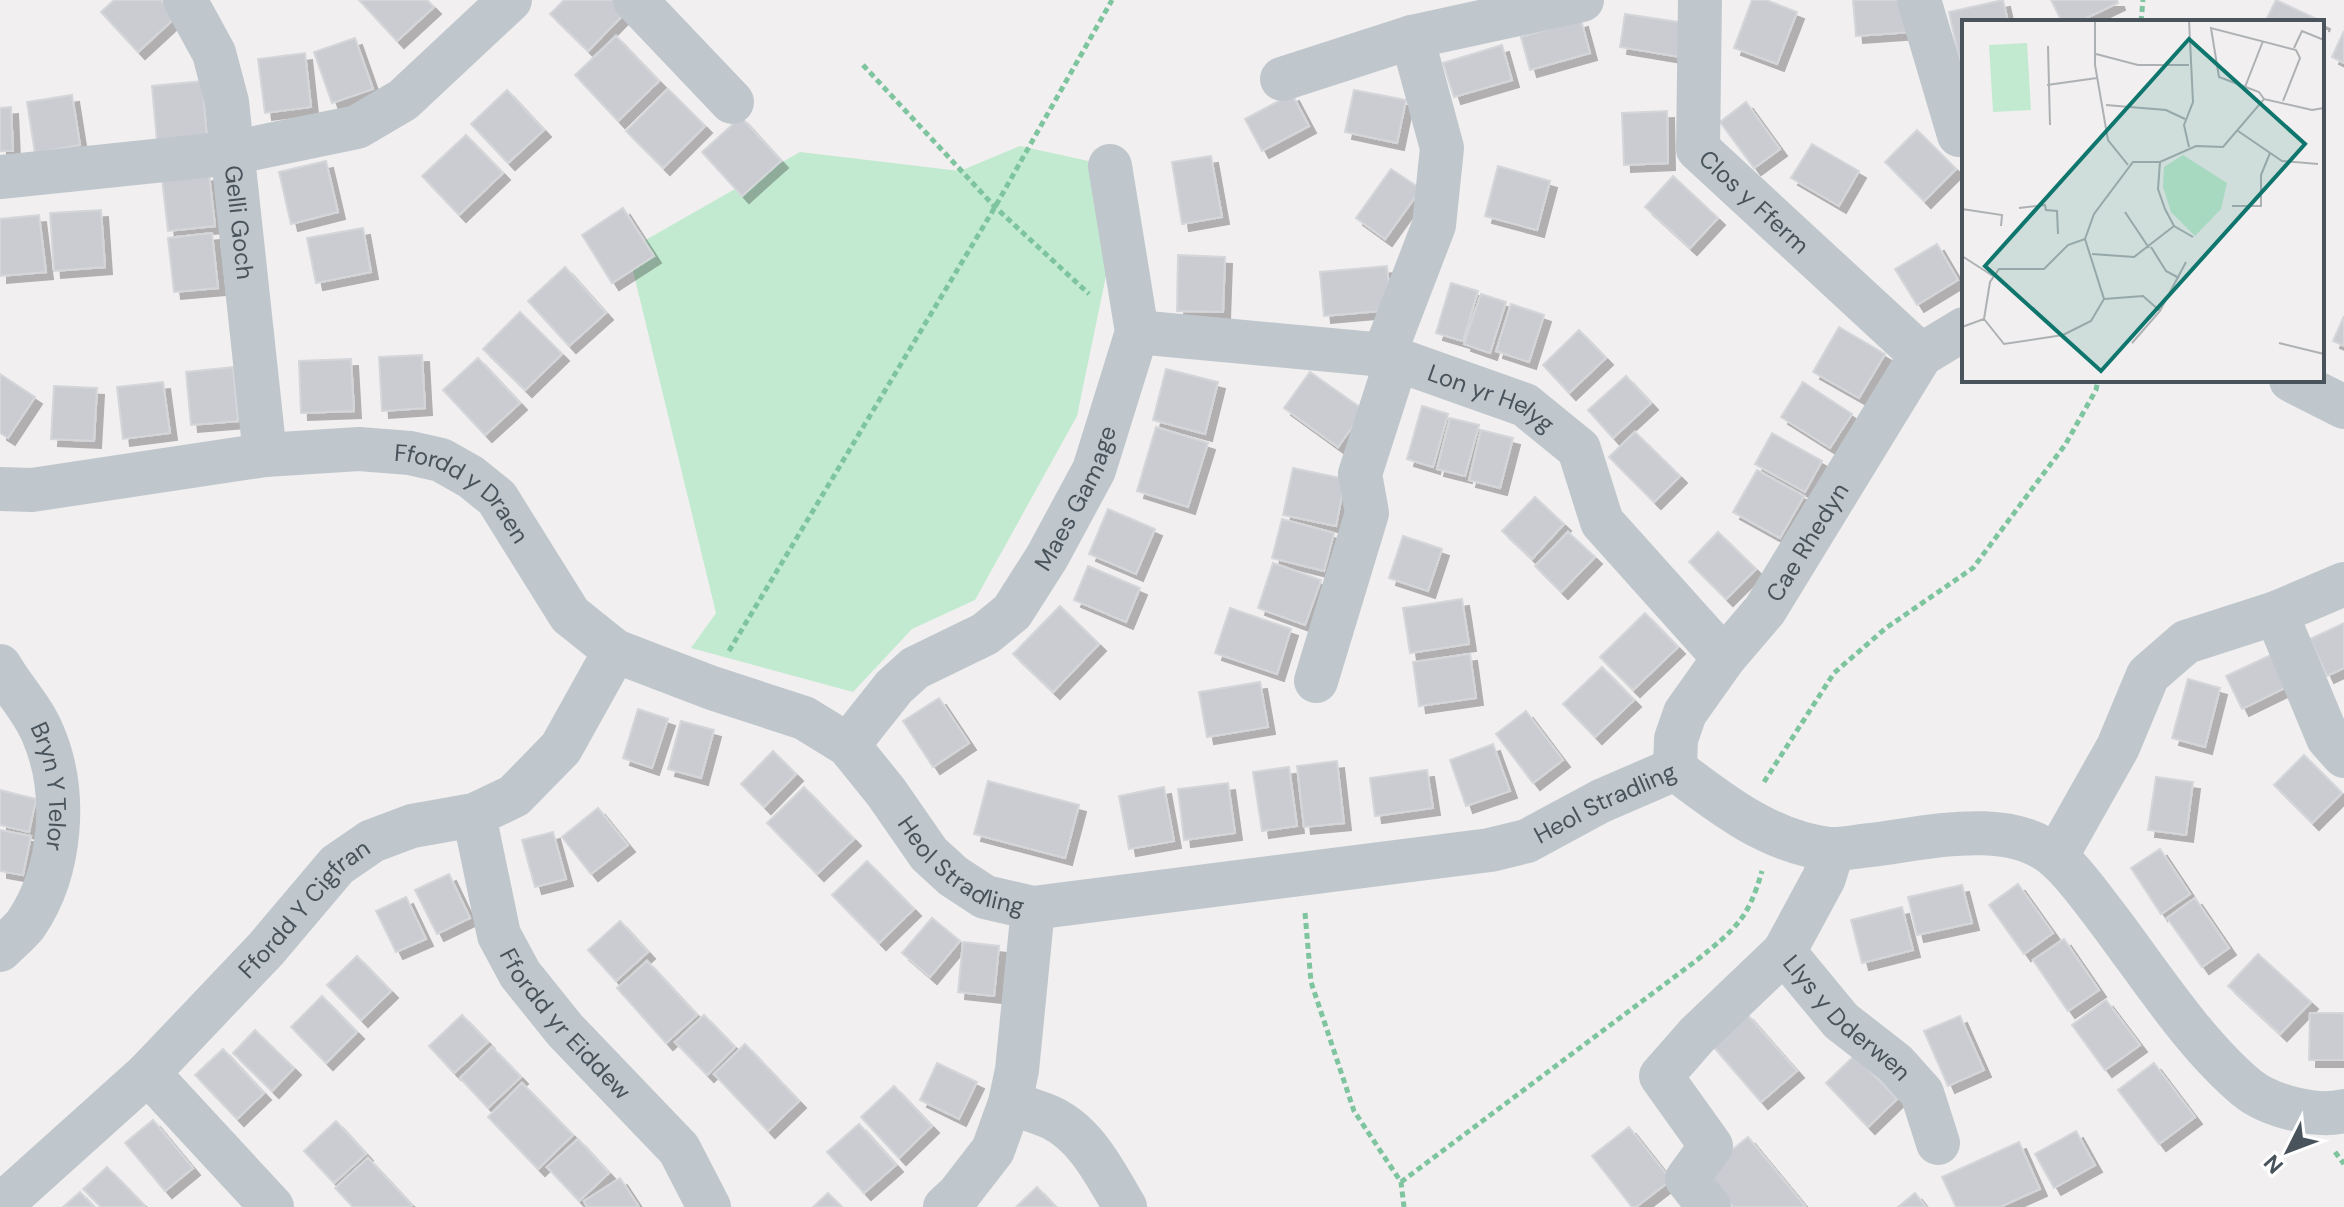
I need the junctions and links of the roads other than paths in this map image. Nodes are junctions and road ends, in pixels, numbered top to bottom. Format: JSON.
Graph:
{"nodes":[{"id":1,"x":185,"y":0,"type":"edge"},
{"id":2,"x":510,"y":0,"type":"edge"},
{"id":3,"x":635,"y":0,"type":"edge"},
{"id":4,"x":1582,"y":0,"type":"edge"},
{"id":5,"x":1700,"y":0,"type":"edge"},
{"id":6,"x":1919,"y":0,"type":"edge"},
{"id":7,"x":1412,"y":37,"type":"junction"},
{"id":8,"x":1282,"y":79,"type":"dead end"},
{"id":9,"x":732,"y":102,"type":"dead end"},
{"id":10,"x":1959,"y":135,"type":"dead end"},
{"id":11,"x":231,"y":153,"type":"junction"},
{"id":12,"x":1110,"y":166,"type":"dead end"},
{"id":13,"x":0,"y":177,"type":"edge"},
{"id":14,"x":1962,"y":330,"type":"edge"},
{"id":15,"x":1137,"y":332,"type":"junction"},
{"id":16,"x":1921,"y":355,"type":"junction"},
{"id":17,"x":1391,"y":357,"type":"junction"},
{"id":18,"x":2295,"y":382,"type":"edge"},
{"id":19,"x":2344,"y":407,"type":"edge"},
{"id":20,"x":265,"y":455,"type":"junction"},
{"id":21,"x":0,"y":489,"type":"edge"},
{"id":22,"x":2344,"y":584,"type":"edge"},
{"id":23,"x":2276,"y":613,"type":"junction"},
{"id":24,"x":615,"y":651,"type":"junction"},
{"id":25,"x":1724,"y":658,"type":"junction"},
{"id":26,"x":0,"y":666,"type":"edge"},
{"id":27,"x":1316,"y":681,"type":"dead end"},
{"id":28,"x":848,"y":745,"type":"junction"},
{"id":29,"x":2344,"y":756,"type":"edge"},
{"id":30,"x":1675,"y":769,"type":"junction"},
{"id":31,"x":474,"y":815,"type":"junction"},
{"id":32,"x":1833,"y":849,"type":"junction"},
{"id":33,"x":2056,"y":857,"type":"junction"},
{"id":34,"x":1033,"y":908,"type":"junction"},
{"id":35,"x":0,"y":950,"type":"edge"},
{"id":36,"x":1784,"y":952,"type":"junction"},
{"id":37,"x":148,"y":1073,"type":"junction"},
{"id":38,"x":1010,"y":1103,"type":"junction"},
{"id":39,"x":2337,"y":1128,"type":"edge"},
{"id":40,"x":1938,"y":1143,"type":"dead end"},
{"id":41,"x":0,"y":1206,"type":"edge"},
{"id":42,"x":272,"y":1207,"type":"edge"},
{"id":43,"x":709,"y":1207,"type":"edge"},
{"id":44,"x":945,"y":1207,"type":"edge"},
{"id":45,"x":1125,"y":1207,"type":"edge"},
{"id":46,"x":1709,"y":1207,"type":"edge"}],
"edges":[{"from":1,"to":11,"type":"street","name":"Gelli Goch"},
{"from":2,"to":11,"type":"street"},
{"from":3,"to":9,"type":"street"},
{"from":4,"to":7,"type":"street"},
{"from":5,"to":16,"type":"street","name":"Clos y Fferm"},
{"from":6,"to":10,"type":"street"},
{"from":7,"to":8,"type":"street"},
{"from":7,"to":17,"type":"street"},
{"from":11,"to":13,"type":"street"},
{"from":11,"to":20,"type":"street","name":"Gelli Goch"},
{"from":12,"to":15,"type":"street","name":"Maes Gamage"},
{"from":14,"to":16,"type":"street","name":"Cae Rhedyn"},
{"from":15,"to":17,"type":"street","name":"Lon yr Helyg"},
{"from":15,"to":28,"type":"street","name":"Maes Gamage"},
{"from":16,"to":25,"type":"street","name":"Cae Rhedyn"},
{"from":17,"to":25,"type":"street","name":"Lon yr Helyg"},
{"from":17,"to":27,"type":"street"},
{"from":18,"to":19,"type":"street"},
{"from":20,"to":21,"type":"street","name":"Ffordd y Draen"},
{"from":20,"to":24,"type":"street","name":"Ffordd y Draen"},
{"from":22,"to":23,"type":"street"},
{"from":23,"to":29,"type":"street"},
{"from":23,"to":33,"type":"street"},
{"from":24,"to":28,"type":"street","name":"Ffordd y Draen"},
{"from":24,"to":31,"type":"street","name":"Ffordd Y Cigfran"},
{"from":25,"to":30,"type":"street","name":"Cae Rhedyn"},
{"from":26,"to":35,"type":"street","name":"Bryn Y Telor"},
{"from":28,"to":34,"type":"street","name":"Heol Stradling"},
{"from":30,"to":32,"type":"street","name":"Heol Stradling"},
{"from":30,"to":34,"type":"street","name":"Heol Stradling"},
{"from":31,"to":37,"type":"street","name":"Ffordd Y Cigfran"},
{"from":31,"to":43,"type":"street","name":"Ffordd yr Eiddew"},
{"from":32,"to":33,"type":"street","name":"Heol Stradling"},
{"from":32,"to":36,"type":"street","name":"Llys y Dderwen"},
{"from":33,"to":39,"type":"street","name":"Heol Stradling"},
{"from":34,"to":38,"type":"street"},
{"from":36,"to":40,"type":"street","name":"Llys y Dderwen"},
{"from":36,"to":46,"type":"street","name":"Llys y Dderwen"},
{"from":37,"to":41,"type":"street","name":"Ffordd Y Cigfran"},
{"from":37,"to":42,"type":"street"},
{"from":38,"to":44,"type":"street"},
{"from":38,"to":45,"type":"street"}]}
